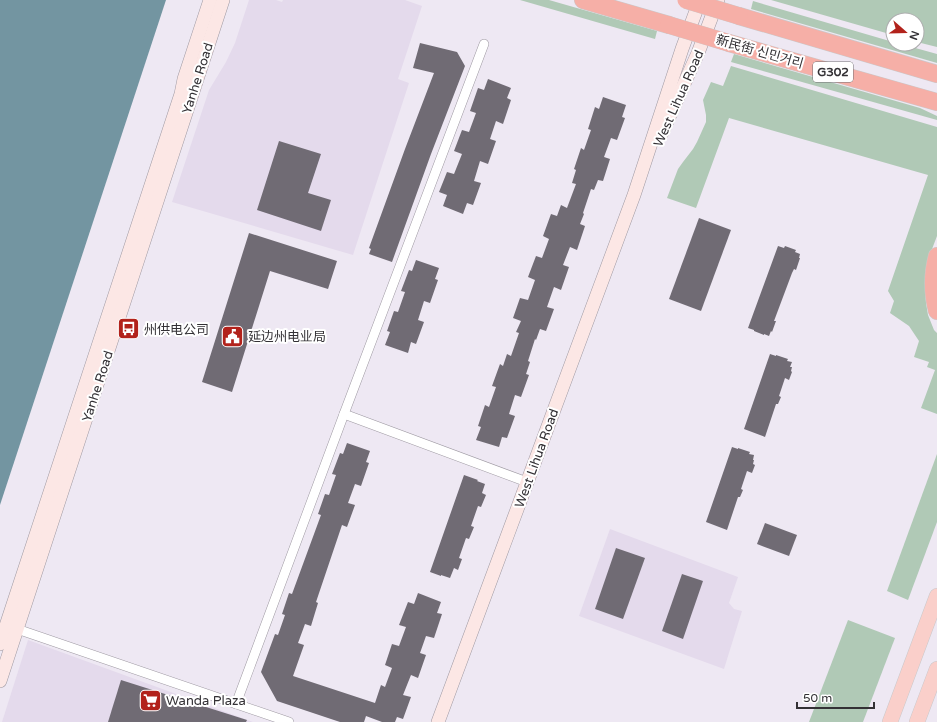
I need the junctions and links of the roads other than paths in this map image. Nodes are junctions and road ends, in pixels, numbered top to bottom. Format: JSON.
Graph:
{"nodes":[{"id":1,"x":210,"y":0,"type":"edge"},
{"id":2,"x":223,"y":0,"type":"edge"},
{"id":3,"x":583,"y":0,"type":"edge"},
{"id":4,"x":686,"y":0,"type":"edge"},
{"id":5,"x":700,"y":0,"type":"edge"},
{"id":6,"x":718,"y":0,"type":"edge"},
{"id":7,"x":484,"y":44,"type":"dead end"},
{"id":8,"x":937,"y":74,"type":"edge"},
{"id":9,"x":915,"y":96,"type":"junction"},
{"id":10,"x":937,"y":102,"type":"edge"},
{"id":11,"x":937,"y":108,"type":"edge"},
{"id":12,"x":634,"y":195,"type":"junction"},
{"id":13,"x":937,"y":256,"type":"edge"},
{"id":14,"x":937,"y":312,"type":"edge"},
{"id":15,"x":344,"y":414,"type":"junction"},
{"id":16,"x":527,"y":482,"type":"junction"},
{"id":17,"x":937,"y":596,"type":"edge"},
{"id":18,"x":17,"y":629,"type":"junction"},
{"id":19,"x":0,"y":644,"type":"edge"},
{"id":20,"x":937,"y":669,"type":"edge"},
{"id":21,"x":0,"y":681,"type":"edge"},
{"id":22,"x":236,"y":704,"type":"junction"},
{"id":23,"x":289,"y":722,"type":"edge"},
{"id":24,"x":438,"y":722,"type":"edge"},
{"id":25,"x":890,"y":722,"type":"edge"},
{"id":26,"x":917,"y":722,"type":"edge"}],
"edges":[{"from":1,"to":19,"type":"main road","name":"Yanhe Road"},
{"from":2,"to":18,"type":"main road","name":"Yanhe Road"},
{"from":3,"to":9,"type":"highway","name":"新民街 신민거리","number":"G302","bridge":true},
{"from":4,"to":8,"type":"highway","number":"G302","bridge":true},
{"from":5,"to":12,"type":"main road","name":"West Lihua Road"},
{"from":6,"to":12,"type":"main road","name":"West Lihua Road"},
{"from":7,"to":15,"type":"street"},
{"from":9,"to":10,"type":"highway","name":"新民街 신민거리","number":"G302"},
{"from":9,"to":11,"type":"highway"},
{"from":12,"to":16,"type":"main road","name":"West Lihua Road"},
{"from":13,"to":14,"type":"highway"},
{"from":15,"to":16,"type":"street"},
{"from":15,"to":22,"type":"street"},
{"from":16,"to":24,"type":"main road","name":"West Lihua Road"},
{"from":17,"to":25,"type":"main road"},
{"from":18,"to":21,"type":"main road","name":"Yanhe Road"},
{"from":18,"to":22,"type":"street"},
{"from":20,"to":26,"type":"main road"},
{"from":22,"to":23,"type":"street"}]}
